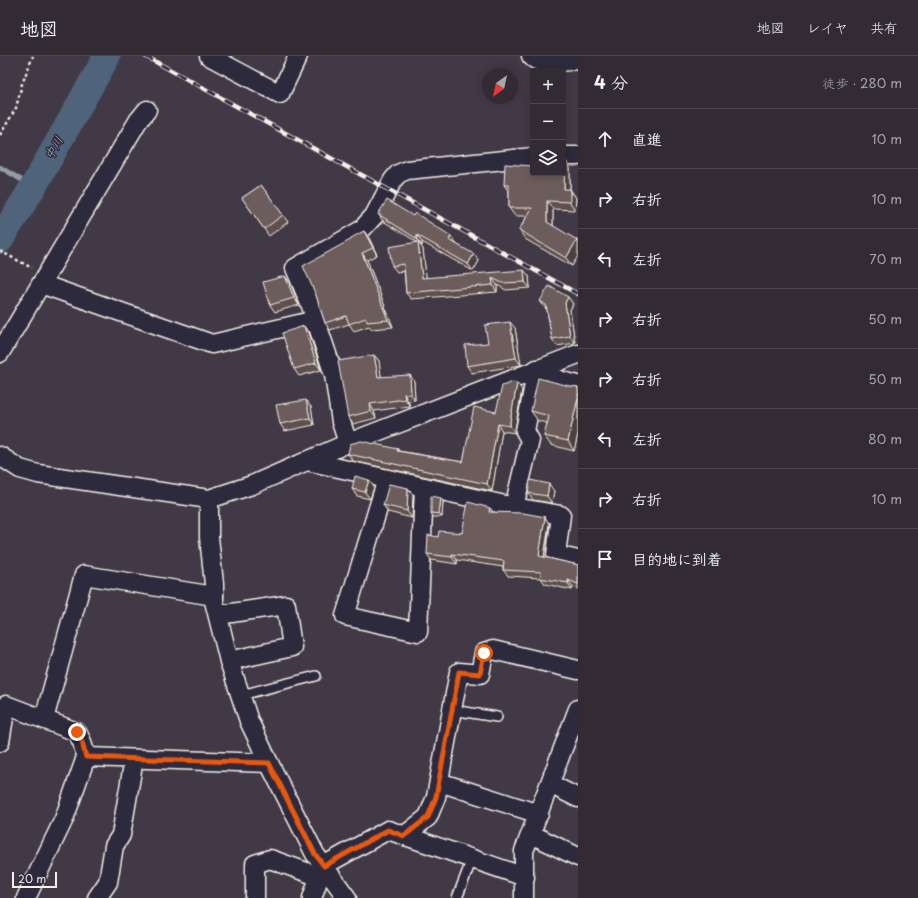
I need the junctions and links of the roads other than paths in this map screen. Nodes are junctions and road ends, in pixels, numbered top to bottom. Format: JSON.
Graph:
{"nodes":[{"id":1,"x":209,"y":56,"type":"edge"},
{"id":2,"x":298,"y":56,"type":"edge"},
{"id":3,"x":531,"y":56,"type":"edge"},
{"id":4,"x":578,"y":60,"type":"edge"},
{"id":5,"x":147,"y":110,"type":"dead end"},
{"id":6,"x":566,"y":156,"type":"edge"},
{"id":7,"x":578,"y":156,"type":"edge"},
{"id":8,"x":530,"y":157,"type":"edge"},
{"id":9,"x":44,"y":280,"type":"junction"},
{"id":10,"x":316,"y":320,"type":"junction"},
{"id":11,"x":0,"y":353,"type":"edge"},
{"id":12,"x":578,"y":354,"type":"edge"},
{"id":13,"x":537,"y":369,"type":"junction"},
{"id":14,"x":578,"y":385,"type":"edge"},
{"id":15,"x":348,"y":443,"type":"junction"},
{"id":16,"x":0,"y":456,"type":"edge"},
{"id":17,"x":307,"y":461,"type":"junction"},
{"id":18,"x":388,"y":479,"type":"junction"},
{"id":19,"x":424,"y":487,"type":"junction"},
{"id":20,"x":209,"y":499,"type":"junction"},
{"id":21,"x":514,"y":507,"type":"junction"},
{"id":22,"x":578,"y":560,"type":"edge"},
{"id":23,"x":214,"y":596,"type":"junction"},
{"id":24,"x":218,"y":615,"type":"junction"},
{"id":25,"x":230,"y":661,"type":"junction"},
{"id":26,"x":578,"y":670,"type":"edge"},
{"id":27,"x":316,"y":676,"type":"dead end"},
{"id":28,"x":241,"y":695,"type":"junction"},
{"id":29,"x":578,"y":709,"type":"edge"},
{"id":30,"x":452,"y":710,"type":"junction"},
{"id":31,"x":497,"y":718,"type":"dead end"},
{"id":32,"x":44,"y":719,"type":"junction"},
{"id":33,"x":573,"y":736,"type":"edge"},
{"id":34,"x":0,"y":742,"type":"edge"},
{"id":35,"x":86,"y":757,"type":"junction"},
{"id":36,"x":134,"y":758,"type":"junction"},
{"id":37,"x":269,"y":763,"type":"junction"},
{"id":38,"x":439,"y":782,"type":"junction"},
{"id":39,"x":550,"y":784,"type":"junction"},
{"id":40,"x":578,"y":798,"type":"edge"},
{"id":41,"x":539,"y":814,"type":"junction"},
{"id":42,"x":532,"y":834,"type":"junction"},
{"id":43,"x":404,"y":836,"type":"junction"},
{"id":44,"x":578,"y":857,"type":"edge"},
{"id":45,"x":472,"y":859,"type":"junction"},
{"id":46,"x":322,"y":871,"type":"junction"},
{"id":47,"x":525,"y":877,"type":"junction"},
{"id":48,"x":26,"y":898,"type":"edge"},
{"id":49,"x":97,"y":898,"type":"edge"},
{"id":50,"x":255,"y":898,"type":"edge"},
{"id":51,"x":312,"y":898,"type":"edge"},
{"id":52,"x":347,"y":898,"type":"edge"},
{"id":53,"x":457,"y":898,"type":"edge"},
{"id":54,"x":524,"y":898,"type":"edge"}],
"edges":[{"from":1,"to":2,"type":"street"},
{"from":3,"to":4,"type":"street"},
{"from":5,"to":9,"type":"street"},
{"from":6,"to":7,"type":"street"},
{"from":8,"to":10,"type":"street"},
{"from":9,"to":10,"type":"street"},
{"from":9,"to":11,"type":"street"},
{"from":10,"to":15,"type":"street"},
{"from":12,"to":13,"type":"street"},
{"from":13,"to":14,"type":"street"},
{"from":13,"to":15,"type":"street"},
{"from":13,"to":21,"type":"street"},
{"from":15,"to":17,"type":"street"},
{"from":16,"to":20,"type":"street"},
{"from":17,"to":18,"type":"street"},
{"from":17,"to":20,"type":"street"},
{"from":18,"to":19,"type":"street"},
{"from":18,"to":19,"type":"street"},
{"from":19,"to":21,"type":"street"},
{"from":20,"to":23,"type":"street"},
{"from":21,"to":22,"type":"street"},
{"from":23,"to":24,"type":"street"},
{"from":23,"to":32,"type":"street"},
{"from":24,"to":25,"type":"street"},
{"from":24,"to":25,"type":"street"},
{"from":25,"to":28,"type":"street"},
{"from":26,"to":30,"type":"street"},
{"from":27,"to":28,"type":"lane"},
{"from":28,"to":37,"type":"street"},
{"from":29,"to":33,"type":"street"},
{"from":30,"to":31,"type":"lane"},
{"from":30,"to":38,"type":"street"},
{"from":32,"to":34,"type":"street"},
{"from":32,"to":35,"type":"street"},
{"from":33,"to":39,"type":"street"},
{"from":35,"to":36,"type":"street"},
{"from":35,"to":48,"type":"street"},
{"from":36,"to":37,"type":"street"},
{"from":36,"to":49,"type":"street"},
{"from":37,"to":46,"type":"street"},
{"from":38,"to":41,"type":"street"},
{"from":38,"to":43,"type":"street"},
{"from":39,"to":40,"type":"street"},
{"from":39,"to":41,"type":"street"},
{"from":41,"to":42,"type":"street"},
{"from":42,"to":44,"type":"street"},
{"from":42,"to":47,"type":"street"},
{"from":43,"to":45,"type":"street"},
{"from":43,"to":46,"type":"street"},
{"from":45,"to":47,"type":"street"},
{"from":45,"to":53,"type":"lane"},
{"from":46,"to":50,"type":"street"},
{"from":46,"to":51,"type":"street"},
{"from":46,"to":52,"type":"street"},
{"from":47,"to":54,"type":"street"}]}
